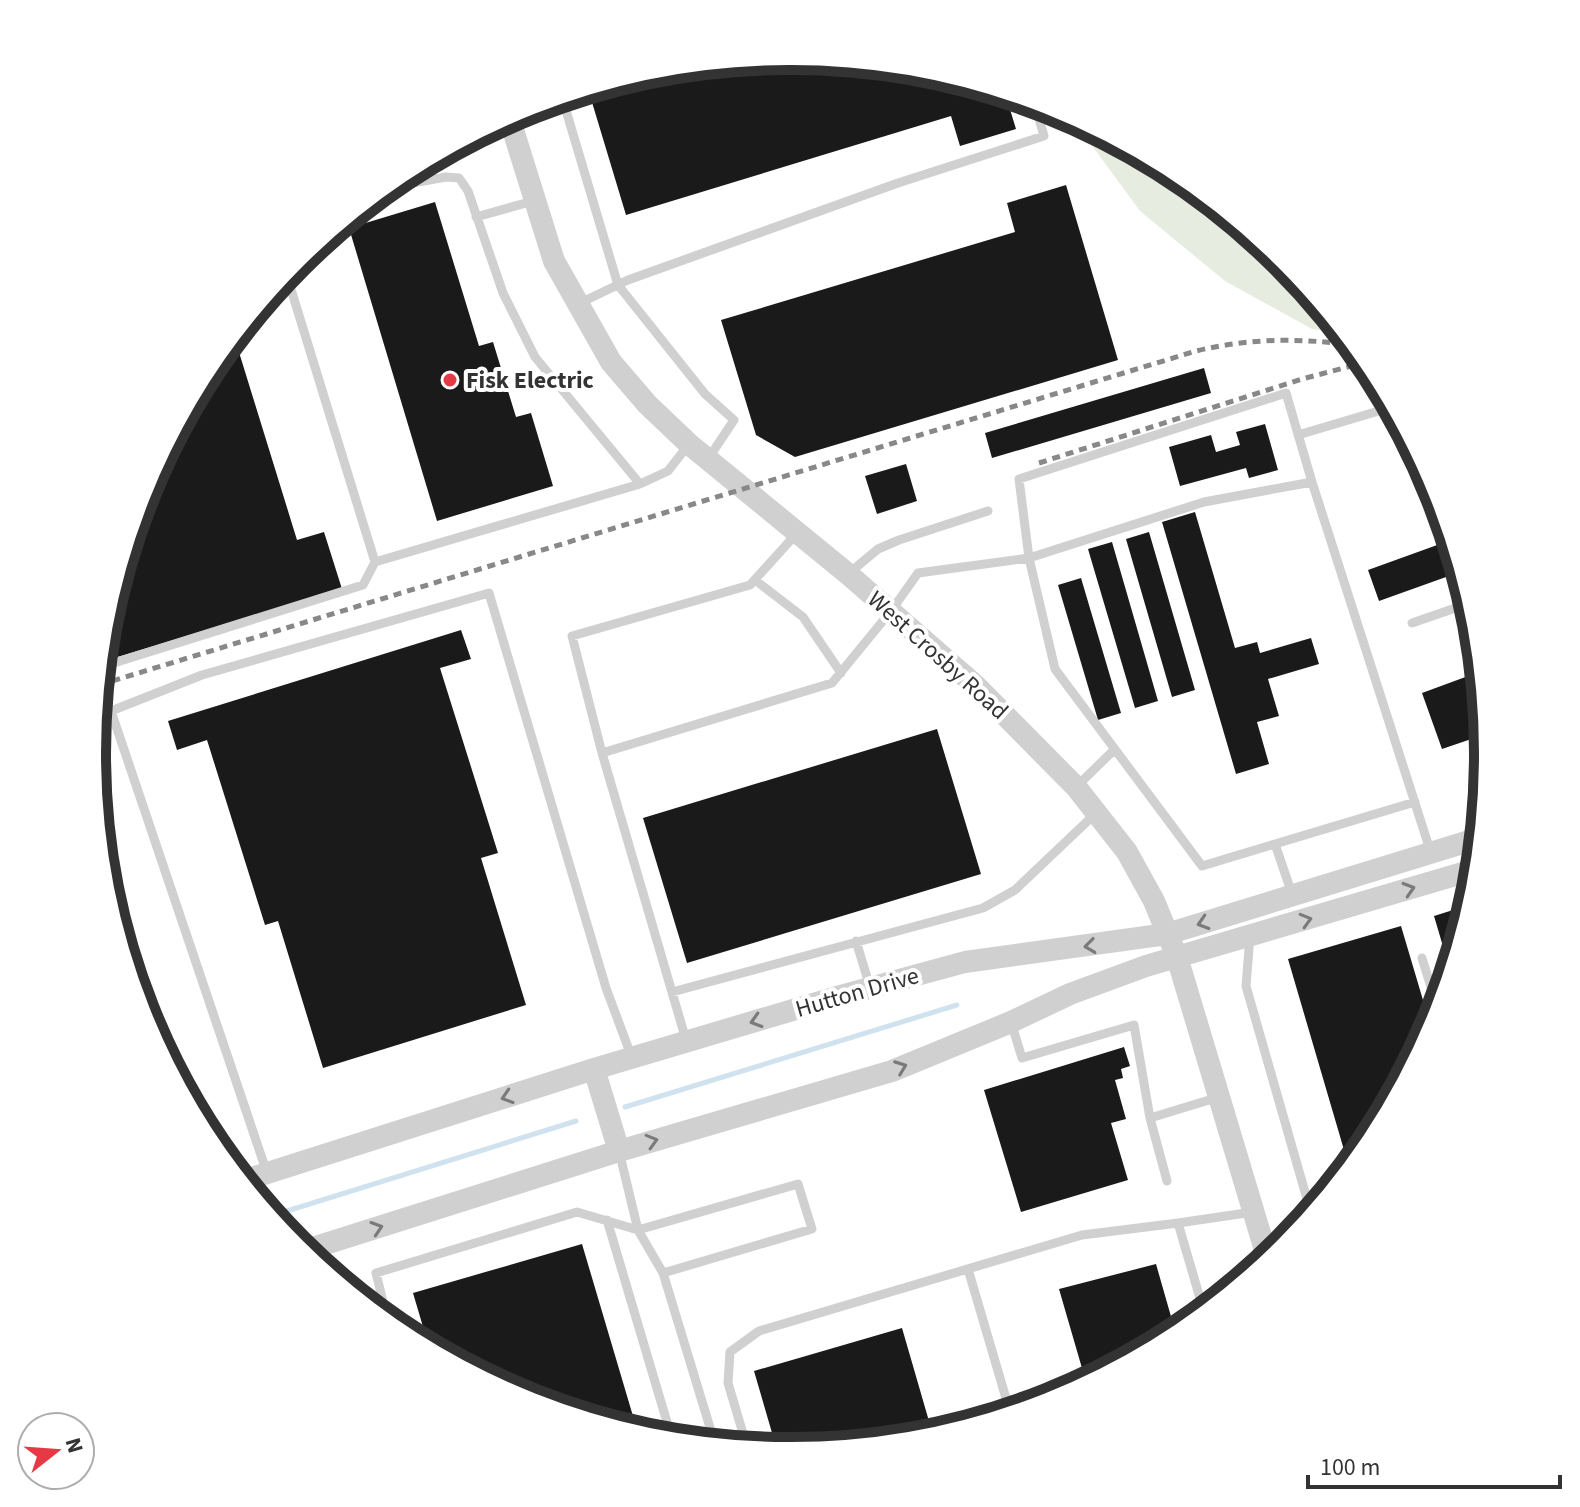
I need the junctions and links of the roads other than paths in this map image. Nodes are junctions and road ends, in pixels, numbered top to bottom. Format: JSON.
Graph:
{"nodes":[{"id":1,"x":565,"y":108,"type":"edge"},
{"id":2,"x":1038,"y":117,"type":"edge"},
{"id":3,"x":512,"y":129,"type":"edge"},
{"id":4,"x":414,"y":183,"type":"edge"},
{"id":5,"x":533,"y":201,"type":"junction"},
{"id":6,"x":476,"y":217,"type":"junction"},
{"id":7,"x":618,"y":285,"type":"junction"},
{"id":8,"x":290,"y":288,"type":"edge"},
{"id":9,"x":577,"y":305,"type":"junction"},
{"id":10,"x":1381,"y":410,"type":"edge"},
{"id":11,"x":1298,"y":435,"type":"junction"},
{"id":12,"x":689,"y":444,"type":"junction"},
{"id":13,"x":708,"y":459,"type":"junction"},
{"id":14,"x":1312,"y":482,"type":"junction"},
{"id":15,"x":640,"y":484,"type":"junction"},
{"id":16,"x":988,"y":511,"type":"dead end"},
{"id":17,"x":798,"y":532,"type":"junction"},
{"id":18,"x":1029,"y":558,"type":"junction"},
{"id":19,"x":375,"y":562,"type":"junction"},
{"id":20,"x":848,"y":574,"type":"junction"},
{"id":21,"x":755,"y":580,"type":"junction"},
{"id":22,"x":1457,"y":607,"type":"edge"},
{"id":23,"x":891,"y":611,"type":"junction"},
{"id":24,"x":1412,"y":623,"type":"dead end"},
{"id":25,"x":112,"y":664,"type":"edge"},
{"id":26,"x":841,"y":673,"type":"junction"},
{"id":27,"x":111,"y":711,"type":"junction"},
{"id":28,"x":108,"y":712,"type":"edge"},
{"id":29,"x":1114,"y":750,"type":"junction"},
{"id":30,"x":602,"y":753,"type":"junction"},
{"id":31,"x":1076,"y":787,"type":"junction"},
{"id":32,"x":1415,"y":802,"type":"junction"},
{"id":33,"x":1096,"y":813,"type":"junction"},
{"id":34,"x":1468,"y":841,"type":"edge"},
{"id":35,"x":1275,"y":844,"type":"junction"},
{"id":36,"x":1431,"y":853,"type":"junction"},
{"id":37,"x":1463,"y":873,"type":"edge"},
{"id":38,"x":1440,"y":880,"type":"junction"},
{"id":39,"x":1292,"y":896,"type":"junction"},
{"id":40,"x":1167,"y":934,"type":"junction"},
{"id":41,"x":1250,"y":936,"type":"junction"},
{"id":42,"x":856,"y":941,"type":"junction"},
{"id":43,"x":1177,"y":957,"type":"junction"},
{"id":44,"x":1422,"y":958,"type":"dead end"},
{"id":45,"x":870,"y":988,"type":"junction"},
{"id":46,"x":1431,"y":988,"type":"edge"},
{"id":47,"x":672,"y":992,"type":"junction"},
{"id":48,"x":1011,"y":1022,"type":"junction"},
{"id":49,"x":687,"y":1042,"type":"junction"},
{"id":50,"x":632,"y":1058,"type":"junction"},
{"id":51,"x":594,"y":1069,"type":"junction"},
{"id":52,"x":1219,"y":1097,"type":"junction"},
{"id":53,"x":1150,"y":1118,"type":"junction"},
{"id":54,"x":619,"y":1151,"type":"junction"},
{"id":55,"x":267,"y":1173,"type":"junction"},
{"id":56,"x":254,"y":1177,"type":"edge"},
{"id":57,"x":1167,"y":1181,"type":"dead end"},
{"id":58,"x":1307,"y":1200,"type":"edge"},
{"id":59,"x":1254,"y":1212,"type":"junction"},
{"id":60,"x":607,"y":1220,"type":"junction"},
{"id":61,"x":1178,"y":1223,"type":"junction"},
{"id":62,"x":638,"y":1230,"type":"junction"},
{"id":63,"x":1264,"y":1246,"type":"edge"},
{"id":64,"x":317,"y":1247,"type":"edge"},
{"id":65,"x":968,"y":1269,"type":"junction"},
{"id":66,"x":663,"y":1273,"type":"junction"},
{"id":67,"x":1200,"y":1300,"type":"edge"},
{"id":68,"x":383,"y":1303,"type":"edge"},
{"id":69,"x":1007,"y":1402,"type":"edge"},
{"id":70,"x":668,"y":1426,"type":"edge"},
{"id":71,"x":711,"y":1432,"type":"edge"},
{"id":72,"x":744,"y":1436,"type":"edge"}],
"edges":[{"from":1,"to":7,"type":"lane"},
{"from":2,"to":7,"type":"lane"},
{"from":3,"to":5,"type":"street","name":"West Crosby Road"},
{"from":4,"to":6,"type":"lane"},
{"from":5,"to":6,"type":"lane"},
{"from":5,"to":9,"type":"street","name":"West Crosby Road"},
{"from":6,"to":15,"type":"lane"},
{"from":7,"to":9,"type":"lane"},
{"from":7,"to":13,"type":"lane"},
{"from":8,"to":19,"type":"lane"},
{"from":9,"to":12,"type":"street","name":"West Crosby Road"},
{"from":10,"to":11,"type":"lane"},
{"from":11,"to":14,"type":"lane"},
{"from":11,"to":18,"type":"lane"},
{"from":12,"to":13,"type":"street","name":"West Crosby Road"},
{"from":12,"to":15,"type":"lane"},
{"from":13,"to":17,"type":"street","name":"West Crosby Road"},
{"from":14,"to":18,"type":"lane"},
{"from":14,"to":32,"type":"lane"},
{"from":15,"to":19,"type":"lane"},
{"from":16,"to":20,"type":"lane"},
{"from":17,"to":20,"type":"street","name":"West Crosby Road"},
{"from":17,"to":21,"type":"lane"},
{"from":18,"to":23,"type":"lane"},
{"from":18,"to":29,"type":"lane"},
{"from":19,"to":25,"type":"lane"},
{"from":20,"to":23,"type":"street","name":"West Crosby Road"},
{"from":21,"to":26,"type":"lane"},
{"from":21,"to":30,"type":"lane"},
{"from":22,"to":24,"type":"lane"},
{"from":23,"to":26,"type":"lane"},
{"from":23,"to":31,"type":"street","name":"West Crosby Road"},
{"from":26,"to":30,"type":"lane"},
{"from":27,"to":28,"type":"lane"},
{"from":27,"to":50,"type":"lane"},
{"from":27,"to":55,"type":"lane"},
{"from":29,"to":31,"type":"lane"},
{"from":29,"to":35,"type":"lane"},
{"from":30,"to":47,"type":"lane"},
{"from":31,"to":33,"type":"street","name":"West Crosby Road"},
{"from":32,"to":35,"type":"lane"},
{"from":32,"to":36,"type":"lane"},
{"from":33,"to":40,"type":"street","name":"West Crosby Road"},
{"from":33,"to":42,"type":"lane"},
{"from":34,"to":36,"type":"street","name":"Hutton Drive"},
{"from":35,"to":39,"type":"lane"},
{"from":36,"to":38,"type":"street"},
{"from":36,"to":39,"type":"street","name":"Hutton Drive"},
{"from":37,"to":38,"type":"street"},
{"from":41,"to":38,"type":"street","one_way":true},
{"from":39,"to":40,"type":"street","name":"Hutton Drive","one_way":true},
{"from":40,"to":43,"type":"street","name":"West Crosby Road"},
{"from":40,"to":45,"type":"street","name":"Hutton Drive","one_way":true},
{"from":41,"to":43,"type":"street"},
{"from":41,"to":58,"type":"lane"},
{"from":42,"to":45,"type":"lane"},
{"from":42,"to":47,"type":"lane"},
{"from":43,"to":48,"type":"street"},
{"from":43,"to":52,"type":"street","name":"West Crosby Road"},
{"from":44,"to":46,"type":"lane"},
{"from":45,"to":49,"type":"street","name":"Hutton Drive","one_way":true},
{"from":47,"to":49,"type":"lane"},
{"from":48,"to":53,"type":"lane"},
{"from":54,"to":48,"type":"street","one_way":true},
{"from":49,"to":50,"type":"street","name":"Hutton Drive"},
{"from":50,"to":51,"type":"street","name":"Hutton Drive"},
{"from":51,"to":54,"type":"street"},
{"from":51,"to":55,"type":"street","name":"Hutton Drive","one_way":true},
{"from":52,"to":53,"type":"lane"},
{"from":52,"to":59,"type":"street","name":"West Crosby Road"},
{"from":53,"to":57,"type":"lane"},
{"from":54,"to":62,"type":"lane"},
{"from":64,"to":54,"type":"street","one_way":true},
{"from":55,"to":56,"type":"street","name":"Hutton Drive"},
{"from":59,"to":61,"type":"lane"},
{"from":59,"to":63,"type":"street","name":"West Crosby Road"},
{"from":60,"to":62,"type":"lane"},
{"from":60,"to":68,"type":"lane"},
{"from":60,"to":70,"type":"lane"},
{"from":61,"to":65,"type":"lane"},
{"from":61,"to":67,"type":"lane"},
{"from":62,"to":66,"type":"lane"},
{"from":62,"to":66,"type":"lane"},
{"from":65,"to":69,"type":"lane"},
{"from":65,"to":72,"type":"lane"},
{"from":66,"to":71,"type":"lane"}]}
